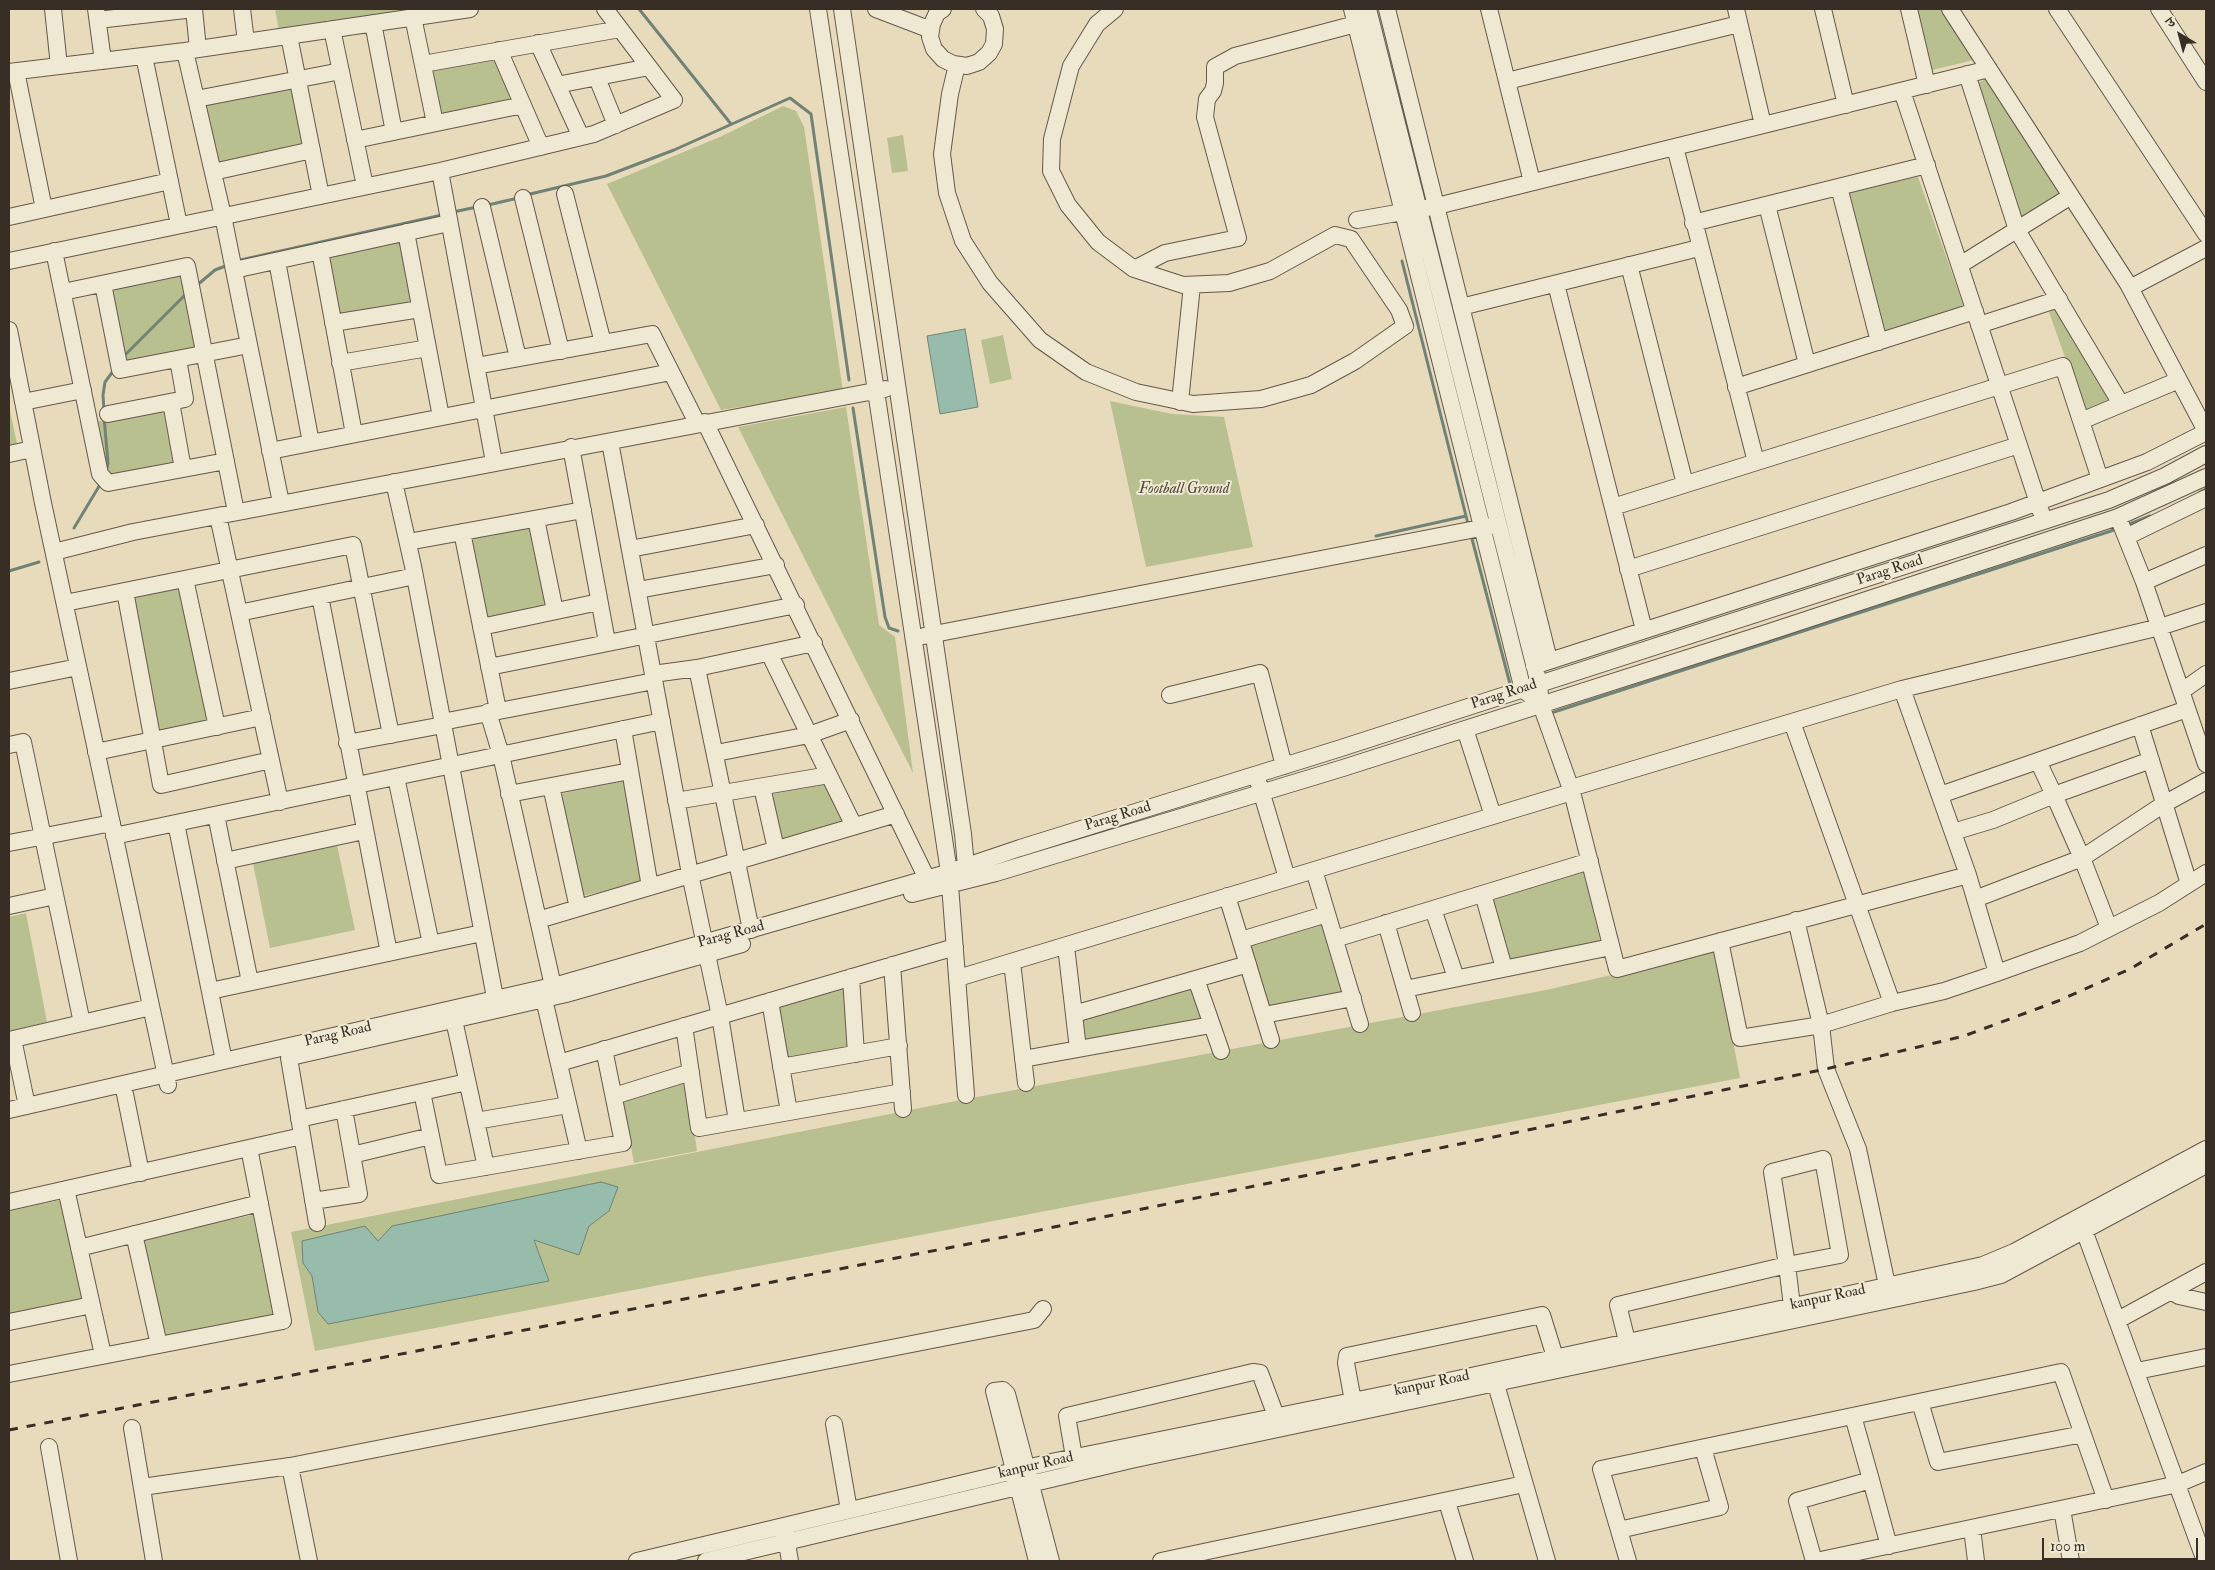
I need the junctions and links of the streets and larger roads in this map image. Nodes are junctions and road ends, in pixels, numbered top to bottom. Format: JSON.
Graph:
{"nodes":[{"id":1,"x":53,"y":9,"type":"edge"},
{"id":2,"x":194,"y":9,"type":"edge"},
{"id":3,"x":242,"y":9,"type":"edge"},
{"id":4,"x":470,"y":9,"type":"edge"},
{"id":5,"x":605,"y":9,"type":"edge"},
{"id":6,"x":818,"y":9,"type":"edge"},
{"id":7,"x":842,"y":9,"type":"edge"},
{"id":8,"x":876,"y":9,"type":"edge"},
{"id":9,"x":984,"y":9,"type":"edge"},
{"id":10,"x":1115,"y":9,"type":"edge"},
{"id":11,"x":1387,"y":9,"type":"edge"},
{"id":12,"x":1489,"y":9,"type":"edge"},
{"id":13,"x":1823,"y":9,"type":"edge"},
{"id":14,"x":1909,"y":9,"type":"edge"},
{"id":15,"x":1950,"y":9,"type":"edge"},
{"id":16,"x":2057,"y":9,"type":"edge"},
{"id":17,"x":2159,"y":9,"type":"edge"},
{"id":18,"x":935,"y":10,"type":"edge"},
{"id":19,"x":97,"y":14,"type":"edge"},
{"id":20,"x":1362,"y":15,"type":"edge"},
{"id":21,"x":1738,"y":16,"type":"edge"},
{"id":22,"x":413,"y":17,"type":"junction"},
{"id":23,"x":372,"y":23,"type":"junction"},
{"id":24,"x":332,"y":29,"type":"junction"},
{"id":25,"x":620,"y":29,"type":"junction"},
{"id":26,"x":931,"y":30,"type":"junction"},
{"id":27,"x":289,"y":36,"type":"junction"},
{"id":28,"x":246,"y":42,"type":"junction"},
{"id":29,"x":538,"y":43,"type":"junction"},
{"id":30,"x":191,"y":50,"type":"junction"},
{"id":31,"x":498,"y":50,"type":"junction"},
{"id":32,"x":144,"y":56,"type":"junction"},
{"id":33,"x":103,"y":61,"type":"junction"},
{"id":34,"x":423,"y":64,"type":"junction"},
{"id":35,"x":957,"y":65,"type":"junction"},
{"id":36,"x":59,"y":66,"type":"junction"},
{"id":37,"x":649,"y":67,"type":"junction"},
{"id":38,"x":1989,"y":69,"type":"junction"},
{"id":39,"x":13,"y":71,"type":"edge"},
{"id":40,"x":341,"y":71,"type":"junction"},
{"id":41,"x":1967,"y":74,"type":"junction"},
{"id":42,"x":597,"y":78,"type":"junction"},
{"id":43,"x":298,"y":80,"type":"junction"},
{"id":44,"x":1507,"y":81,"type":"junction"},
{"id":45,"x":2206,"y":82,"type":"edge"},
{"id":46,"x":557,"y":84,"type":"junction"},
{"id":47,"x":1927,"y":85,"type":"junction"},
{"id":48,"x":1902,"y":91,"type":"junction"},
{"id":49,"x":196,"y":99,"type":"junction"},
{"id":50,"x":523,"y":105,"type":"junction"},
{"id":51,"x":1846,"y":105,"type":"junction"},
{"id":52,"x":434,"y":124,"type":"junction"},
{"id":53,"x":1763,"y":125,"type":"junction"},
{"id":54,"x":616,"y":126,"type":"junction"},
{"id":55,"x":394,"y":132,"type":"junction"},
{"id":56,"x":581,"y":137,"type":"junction"},
{"id":57,"x":355,"y":140,"type":"junction"},
{"id":58,"x":541,"y":147,"type":"junction"},
{"id":59,"x":1675,"y":147,"type":"junction"},
{"id":60,"x":312,"y":150,"type":"junction"},
{"id":61,"x":1927,"y":165,"type":"junction"},
{"id":62,"x":440,"y":171,"type":"junction"},
{"id":63,"x":212,"y":172,"type":"junction"},
{"id":64,"x":170,"y":181,"type":"junction"},
{"id":65,"x":1532,"y":182,"type":"junction"},
{"id":66,"x":365,"y":186,"type":"junction"},
{"id":67,"x":1839,"y":187,"type":"junction"},
{"id":68,"x":565,"y":194,"type":"dead end"},
{"id":69,"x":321,"y":196,"type":"junction"},
{"id":70,"x":2071,"y":196,"type":"junction"},
{"id":71,"x":523,"y":198,"type":"dead end"},
{"id":72,"x":1767,"y":205,"type":"junction"},
{"id":73,"x":1436,"y":206,"type":"junction"},
{"id":74,"x":482,"y":207,"type":"dead end"},
{"id":75,"x":44,"y":209,"type":"junction"},
{"id":76,"x":1411,"y":211,"type":"junction"},
{"id":77,"x":222,"y":216,"type":"junction"},
{"id":78,"x":448,"y":216,"type":"junction"},
{"id":79,"x":9,"y":217,"type":"edge"},
{"id":80,"x":1357,"y":220,"type":"dead end"},
{"id":81,"x":1693,"y":224,"type":"junction"},
{"id":82,"x":179,"y":225,"type":"junction"},
{"id":83,"x":2017,"y":230,"type":"junction"},
{"id":84,"x":406,"y":232,"type":"junction"},
{"id":85,"x":2206,"y":234,"type":"edge"},
{"id":86,"x":1699,"y":248,"type":"junction"},
{"id":87,"x":2206,"y":248,"type":"edge"},
{"id":88,"x":54,"y":251,"type":"junction"},
{"id":89,"x":320,"y":251,"type":"junction"},
{"id":90,"x":9,"y":261,"type":"edge"},
{"id":91,"x":277,"y":261,"type":"junction"},
{"id":92,"x":232,"y":265,"type":"junction"},
{"id":93,"x":1629,"y":265,"type":"junction"},
{"id":94,"x":1960,"y":265,"type":"junction"},
{"id":95,"x":1134,"y":268,"type":"junction"},
{"id":96,"x":103,"y":284,"type":"junction"},
{"id":97,"x":1192,"y":284,"type":"junction"},
{"id":98,"x":1556,"y":284,"type":"junction"},
{"id":99,"x":2130,"y":288,"type":"junction"},
{"id":100,"x":63,"y":292,"type":"junction"},
{"id":101,"x":2059,"y":300,"type":"junction"},
{"id":102,"x":1461,"y":308,"type":"junction"},
{"id":103,"x":420,"y":309,"type":"junction"},
{"id":104,"x":1977,"y":318,"type":"junction"},
{"id":105,"x":333,"y":323,"type":"junction"},
{"id":106,"x":9,"y":330,"type":"edge"},
{"id":107,"x":1879,"y":342,"type":"junction"},
{"id":108,"x":603,"y":343,"type":"junction"},
{"id":109,"x":249,"y":345,"type":"junction"},
{"id":110,"x":428,"y":348,"type":"junction"},
{"id":111,"x":561,"y":350,"type":"junction"},
{"id":112,"x":204,"y":354,"type":"junction"},
{"id":113,"x":518,"y":358,"type":"junction"},
{"id":114,"x":178,"y":359,"type":"junction"},
{"id":115,"x":340,"y":363,"type":"junction"},
{"id":116,"x":1808,"y":364,"type":"junction"},
{"id":117,"x":476,"y":366,"type":"junction"},
{"id":118,"x":671,"y":372,"type":"junction"},
{"id":119,"x":2179,"y":380,"type":"junction"},
{"id":120,"x":1999,"y":385,"type":"junction"},
{"id":121,"x":898,"y":387,"type":"junction"},
{"id":122,"x":1736,"y":387,"type":"junction"},
{"id":123,"x":83,"y":390,"type":"junction"},
{"id":124,"x":877,"y":390,"type":"junction"},
{"id":125,"x":23,"y":402,"type":"junction"},
{"id":126,"x":171,"y":402,"type":"junction"},
{"id":127,"x":1180,"y":402,"type":"junction"},
{"id":128,"x":2121,"y":404,"type":"junction"},
{"id":129,"x":484,"y":408,"type":"junction"},
{"id":130,"x":108,"y":414,"type":"dead end"},
{"id":131,"x":441,"y":417,"type":"junction"},
{"id":132,"x":2081,"y":420,"type":"junction"},
{"id":133,"x":701,"y":422,"type":"junction"},
{"id":134,"x":2206,"y":431,"type":"edge"},
{"id":135,"x":354,"y":434,"type":"junction"},
{"id":136,"x":311,"y":442,"type":"junction"},
{"id":137,"x":610,"y":442,"type":"junction"},
{"id":138,"x":2019,"y":444,"type":"junction"},
{"id":139,"x":571,"y":448,"type":"junction"},
{"id":140,"x":32,"y":449,"type":"junction"},
{"id":141,"x":270,"y":450,"type":"junction"},
{"id":142,"x":9,"y":454,"type":"edge"},
{"id":143,"x":2206,"y":454,"type":"edge"},
{"id":144,"x":226,"y":461,"type":"junction"},
{"id":145,"x":494,"y":462,"type":"junction"},
{"id":146,"x":1756,"y":462,"type":"junction"},
{"id":147,"x":184,"y":469,"type":"junction"},
{"id":148,"x":2206,"y":477,"type":"edge"},
{"id":149,"x":2100,"y":479,"type":"junction"},
{"id":150,"x":394,"y":482,"type":"junction"},
{"id":151,"x":1685,"y":484,"type":"junction"},
{"id":152,"x":2144,"y":485,"type":"junction"},
{"id":153,"x":2206,"y":498,"type":"edge"},
{"id":154,"x":2038,"y":502,"type":"junction"},
{"id":155,"x":2152,"y":502,"type":"junction"},
{"id":156,"x":280,"y":504,"type":"junction"},
{"id":157,"x":1613,"y":507,"type":"junction"},
{"id":158,"x":582,"y":510,"type":"junction"},
{"id":159,"x":236,"y":512,"type":"junction"},
{"id":160,"x":218,"y":516,"type":"junction"},
{"id":161,"x":2118,"y":517,"type":"junction"},
{"id":162,"x":536,"y":518,"type":"junction"},
{"id":163,"x":2044,"y":521,"type":"junction"},
{"id":164,"x":2160,"y":521,"type":"junction"},
{"id":165,"x":756,"y":525,"type":"junction"},
{"id":166,"x":1490,"y":526,"type":"junction"},
{"id":167,"x":462,"y":532,"type":"junction"},
{"id":168,"x":2126,"y":537,"type":"junction"},
{"id":169,"x":408,"y":542,"type":"junction"},
{"id":170,"x":630,"y":549,"type":"junction"},
{"id":171,"x":54,"y":552,"type":"junction"},
{"id":172,"x":2206,"y":555,"type":"edge"},
{"id":173,"x":776,"y":565,"type":"junction"},
{"id":174,"x":1628,"y":569,"type":"junction"},
{"id":175,"x":230,"y":570,"type":"junction"},
{"id":176,"x":415,"y":576,"type":"junction"},
{"id":177,"x":185,"y":578,"type":"junction"},
{"id":178,"x":2144,"y":582,"type":"junction"},
{"id":179,"x":360,"y":587,"type":"junction"},
{"id":180,"x":638,"y":590,"type":"junction"},
{"id":181,"x":124,"y":591,"type":"junction"},
{"id":182,"x":320,"y":596,"type":"junction"},
{"id":183,"x":599,"y":602,"type":"junction"},
{"id":184,"x":65,"y":603,"type":"junction"},
{"id":185,"x":796,"y":605,"type":"junction"},
{"id":186,"x":555,"y":611,"type":"junction"},
{"id":187,"x":2206,"y":612,"type":"edge"},
{"id":188,"x":239,"y":613,"type":"junction"},
{"id":189,"x":481,"y":627,"type":"junction"},
{"id":190,"x":2160,"y":627,"type":"junction"},
{"id":191,"x":1644,"y":630,"type":"junction"},
{"id":192,"x":935,"y":634,"type":"junction"},
{"id":193,"x":646,"y":635,"type":"junction"},
{"id":194,"x":914,"y":638,"type":"junction"},
{"id":195,"x":607,"y":642,"type":"junction"},
{"id":196,"x":814,"y":643,"type":"junction"},
{"id":197,"x":769,"y":653,"type":"junction"},
{"id":198,"x":1541,"y":663,"type":"junction"},
{"id":199,"x":78,"y":667,"type":"junction"},
{"id":200,"x":490,"y":667,"type":"junction"},
{"id":201,"x":697,"y":668,"type":"junction"},
{"id":202,"x":2206,"y":674,"type":"edge"},
{"id":203,"x":654,"y":678,"type":"junction"},
{"id":204,"x":9,"y":679,"type":"edge"},
{"id":205,"x":1539,"y":684,"type":"junction"},
{"id":206,"x":1902,"y":688,"type":"junction"},
{"id":207,"x":1523,"y":690,"type":"junction"},
{"id":208,"x":2182,"y":691,"type":"junction"},
{"id":209,"x":1170,"y":695,"type":"dead end"},
{"id":210,"x":1542,"y":705,"type":"junction"},
{"id":211,"x":2188,"y":709,"type":"junction"},
{"id":212,"x":493,"y":711,"type":"junction"},
{"id":213,"x":262,"y":718,"type":"junction"},
{"id":214,"x":662,"y":720,"type":"junction"},
{"id":215,"x":851,"y":720,"type":"junction"},
{"id":216,"x":1792,"y":722,"type":"junction"},
{"id":217,"x":442,"y":723,"type":"junction"},
{"id":218,"x":2140,"y":725,"type":"junction"},
{"id":219,"x":217,"y":727,"type":"junction"},
{"id":220,"x":623,"y":729,"type":"junction"},
{"id":221,"x":1465,"y":729,"type":"junction"},
{"id":222,"x":392,"y":735,"type":"junction"},
{"id":223,"x":809,"y":735,"type":"junction"},
{"id":224,"x":151,"y":740,"type":"junction"},
{"id":225,"x":347,"y":743,"type":"junction"},
{"id":226,"x":2203,"y":744,"type":"edge"},
{"id":227,"x":9,"y":745,"type":"edge"},
{"id":228,"x":96,"y":752,"type":"junction"},
{"id":229,"x":716,"y":754,"type":"junction"},
{"id":230,"x":501,"y":755,"type":"junction"},
{"id":231,"x":271,"y":760,"type":"junction"},
{"id":232,"x":2151,"y":760,"type":"junction"},
{"id":233,"x":2038,"y":761,"type":"junction"},
{"id":234,"x":2206,"y":764,"type":"edge"},
{"id":235,"x":450,"y":766,"type":"junction"},
{"id":236,"x":1284,"y":766,"type":"junction"},
{"id":237,"x":630,"y":771,"type":"junction"},
{"id":238,"x":1256,"y":774,"type":"junction"},
{"id":239,"x":829,"y":775,"type":"junction"},
{"id":240,"x":396,"y":777,"type":"junction"},
{"id":241,"x":2206,"y":781,"type":"edge"},
{"id":242,"x":355,"y":786,"type":"junction"},
{"id":243,"x":551,"y":786,"type":"junction"},
{"id":244,"x":762,"y":787,"type":"junction"},
{"id":245,"x":1572,"y":790,"type":"junction"},
{"id":246,"x":723,"y":792,"type":"junction"},
{"id":247,"x":1262,"y":793,"type":"junction"},
{"id":248,"x":510,"y":794,"type":"junction"},
{"id":249,"x":2054,"y":795,"type":"junction"},
{"id":250,"x":1940,"y":796,"type":"junction"},
{"id":251,"x":676,"y":801,"type":"junction"},
{"id":252,"x":280,"y":802,"type":"junction"},
{"id":253,"x":2164,"y":804,"type":"junction"},
{"id":254,"x":896,"y":814,"type":"junction"},
{"id":255,"x":216,"y":815,"type":"junction"},
{"id":256,"x":1492,"y":816,"type":"junction"},
{"id":257,"x":176,"y":823,"type":"junction"},
{"id":258,"x":854,"y":826,"type":"junction"},
{"id":259,"x":113,"y":830,"type":"junction"},
{"id":260,"x":364,"y":831,"type":"junction"},
{"id":261,"x":1953,"y":832,"type":"junction"},
{"id":262,"x":43,"y":836,"type":"junction"},
{"id":263,"x":9,"y":843,"type":"edge"},
{"id":264,"x":776,"y":849,"type":"junction"},
{"id":265,"x":2082,"y":858,"type":"junction"},
{"id":266,"x":738,"y":860,"type":"junction"},
{"id":267,"x":225,"y":861,"type":"junction"},
{"id":268,"x":1590,"y":861,"type":"junction"},
{"id":269,"x":966,"y":866,"type":"junction"},
{"id":270,"x":1314,"y":870,"type":"junction"},
{"id":271,"x":2206,"y":873,"type":"edge"},
{"id":272,"x":690,"y":874,"type":"junction"},
{"id":273,"x":1968,"y":874,"type":"junction"},
{"id":274,"x":950,"y":878,"type":"junction"},
{"id":275,"x":1287,"y":878,"type":"junction"},
{"id":276,"x":930,"y":884,"type":"junction"},
{"id":277,"x":2188,"y":884,"type":"junction"},
{"id":278,"x":650,"y":887,"type":"junction"},
{"id":279,"x":1483,"y":894,"type":"junction"},
{"id":280,"x":55,"y":896,"type":"junction"},
{"id":281,"x":1227,"y":896,"type":"junction"},
{"id":282,"x":1976,"y":899,"type":"junction"},
{"id":283,"x":1858,"y":904,"type":"junction"},
{"id":284,"x":9,"y":906,"type":"edge"},
{"id":285,"x":578,"y":908,"type":"junction"},
{"id":286,"x":1433,"y":909,"type":"junction"},
{"id":287,"x":1327,"y":914,"type":"junction"},
{"id":288,"x":538,"y":920,"type":"junction"},
{"id":289,"x":1796,"y":920,"type":"junction"},
{"id":290,"x":1386,"y":923,"type":"junction"},
{"id":291,"x":2109,"y":928,"type":"junction"},
{"id":292,"x":751,"y":930,"type":"junction"},
{"id":293,"x":482,"y":933,"type":"junction"},
{"id":294,"x":1335,"y":939,"type":"junction"},
{"id":295,"x":1241,"y":940,"type":"junction"},
{"id":296,"x":1720,"y":941,"type":"junction"},
{"id":297,"x":431,"y":944,"type":"junction"},
{"id":298,"x":1066,"y":946,"type":"junction"},
{"id":299,"x":956,"y":947,"type":"junction"},
{"id":300,"x":1611,"y":947,"type":"junction"},
{"id":301,"x":706,"y":948,"type":"junction"},
{"id":302,"x":389,"y":953,"type":"junction"},
{"id":303,"x":1012,"y":962,"type":"junction"},
{"id":304,"x":1248,"y":964,"type":"junction"},
{"id":305,"x":892,"y":965,"type":"junction"},
{"id":306,"x":1504,"y":968,"type":"junction"},
{"id":307,"x":1997,"y":973,"type":"junction"},
{"id":308,"x":851,"y":977,"type":"junction"},
{"id":309,"x":958,"y":978,"type":"junction"},
{"id":310,"x":1456,"y":978,"type":"junction"},
{"id":311,"x":1196,"y":979,"type":"junction"},
{"id":312,"x":250,"y":982,"type":"junction"},
{"id":313,"x":1405,"y":989,"type":"junction"},
{"id":314,"x":210,"y":991,"type":"junction"},
{"id":315,"x":548,"y":992,"type":"junction"},
{"id":316,"x":1353,"y":998,"type":"junction"},
{"id":317,"x":770,"y":1001,"type":"junction"},
{"id":318,"x":1892,"y":1003,"type":"junction"},
{"id":319,"x":497,"y":1004,"type":"junction"},
{"id":320,"x":151,"y":1007,"type":"junction"},
{"id":321,"x":1412,"y":1013,"type":"dead end"},
{"id":322,"x":1074,"y":1014,"type":"junction"},
{"id":323,"x":1264,"y":1015,"type":"junction"},
{"id":324,"x":720,"y":1016,"type":"junction"},
{"id":325,"x":454,"y":1020,"type":"junction"},
{"id":326,"x":82,"y":1023,"type":"junction"},
{"id":327,"x":1360,"y":1024,"type":"dead end"},
{"id":328,"x":1821,"y":1024,"type":"junction"},
{"id":329,"x":1211,"y":1025,"type":"junction"},
{"id":330,"x":684,"y":1026,"type":"junction"},
{"id":331,"x":11,"y":1039,"type":"edge"},
{"id":332,"x":1271,"y":1040,"type":"dead end"},
{"id":333,"x":899,"y":1046,"type":"junction"},
{"id":334,"x":604,"y":1049,"type":"junction"},
{"id":335,"x":1078,"y":1049,"type":"junction"},
{"id":336,"x":1221,"y":1051,"type":"dead end"},
{"id":337,"x":856,"y":1054,"type":"junction"},
{"id":338,"x":289,"y":1058,"type":"junction"},
{"id":339,"x":1023,"y":1059,"type":"junction"},
{"id":340,"x":224,"y":1061,"type":"junction"},
{"id":341,"x":558,"y":1063,"type":"junction"},
{"id":342,"x":781,"y":1067,"type":"junction"},
{"id":343,"x":690,"y":1072,"type":"junction"},
{"id":344,"x":167,"y":1080,"type":"junction"},
{"id":345,"x":467,"y":1082,"type":"junction"},
{"id":346,"x":1026,"y":1083,"type":"dead end"},
{"id":347,"x":422,"y":1092,"type":"junction"},
{"id":348,"x":902,"y":1092,"type":"junction"},
{"id":349,"x":125,"y":1094,"type":"junction"},
{"id":350,"x":966,"y":1095,"type":"dead end"},
{"id":351,"x":614,"y":1096,"type":"junction"},
{"id":352,"x":568,"y":1105,"type":"junction"},
{"id":353,"x":27,"y":1106,"type":"junction"},
{"id":354,"x":344,"y":1109,"type":"junction"},
{"id":355,"x":903,"y":1109,"type":"dead end"},
{"id":356,"x":9,"y":1110,"type":"edge"},
{"id":357,"x":789,"y":1112,"type":"junction"},
{"id":358,"x":299,"y":1118,"type":"junction"},
{"id":359,"x":9,"y":1120,"type":"edge"},
{"id":360,"x":737,"y":1121,"type":"junction"},
{"id":361,"x":476,"y":1122,"type":"junction"},
{"id":362,"x":302,"y":1136,"type":"junction"},
{"id":363,"x":431,"y":1136,"type":"junction"},
{"id":364,"x":249,"y":1148,"type":"junction"},
{"id":365,"x":2206,"y":1149,"type":"edge"},
{"id":366,"x":579,"y":1151,"type":"junction"},
{"id":367,"x":352,"y":1155,"type":"junction"},
{"id":368,"x":2206,"y":1165,"type":"edge"},
{"id":369,"x":486,"y":1167,"type":"junction"},
{"id":370,"x":141,"y":1172,"type":"junction"},
{"id":371,"x":66,"y":1189,"type":"junction"},
{"id":372,"x":313,"y":1201,"type":"junction"},
{"id":373,"x":9,"y":1202,"type":"edge"},
{"id":374,"x":260,"y":1203,"type":"junction"},
{"id":375,"x":316,"y":1223,"type":"dead end"},
{"id":376,"x":2081,"y":1224,"type":"junction"},
{"id":377,"x":134,"y":1234,"type":"junction"},
{"id":378,"x":79,"y":1248,"type":"junction"},
{"id":379,"x":1787,"y":1265,"type":"junction"},
{"id":380,"x":2206,"y":1272,"type":"edge"},
{"id":381,"x":1887,"y":1285,"type":"junction"},
{"id":382,"x":2171,"y":1291,"type":"junction"},
{"id":383,"x":2206,"y":1302,"type":"edge"},
{"id":384,"x":92,"y":1305,"type":"junction"},
{"id":385,"x":1792,"y":1306,"type":"junction"},
{"id":386,"x":1043,"y":1309,"type":"dead end"},
{"id":387,"x":1771,"y":1318,"type":"junction"},
{"id":388,"x":2118,"y":1320,"type":"junction"},
{"id":389,"x":9,"y":1322,"type":"edge"},
{"id":390,"x":1626,"y":1341,"type":"junction"},
{"id":391,"x":159,"y":1345,"type":"junction"},
{"id":392,"x":103,"y":1356,"type":"junction"},
{"id":393,"x":1555,"y":1357,"type":"junction"},
{"id":394,"x":2206,"y":1357,"type":"edge"},
{"id":395,"x":2137,"y":1371,"type":"junction"},
{"id":396,"x":9,"y":1374,"type":"edge"},
{"id":397,"x":1493,"y":1377,"type":"junction"},
{"id":398,"x":1353,"y":1401,"type":"junction"},
{"id":399,"x":1920,"y":1402,"type":"junction"},
{"id":400,"x":1276,"y":1416,"type":"junction"},
{"id":401,"x":1852,"y":1416,"type":"junction"},
{"id":402,"x":834,"y":1424,"type":"dead end"},
{"id":403,"x":132,"y":1428,"type":"dead end"},
{"id":404,"x":2083,"y":1434,"type":"junction"},
{"id":405,"x":49,"y":1447,"type":"dead end"},
{"id":406,"x":1703,"y":1448,"type":"junction"},
{"id":407,"x":1074,"y":1457,"type":"junction"},
{"id":408,"x":290,"y":1466,"type":"junction"},
{"id":409,"x":1020,"y":1469,"type":"junction"},
{"id":410,"x":2206,"y":1472,"type":"edge"},
{"id":411,"x":1871,"y":1480,"type":"junction"},
{"id":412,"x":1524,"y":1484,"type":"junction"},
{"id":413,"x":2178,"y":1484,"type":"junction"},
{"id":414,"x":1024,"y":1486,"type":"junction"},
{"id":415,"x":142,"y":1487,"type":"junction"},
{"id":416,"x":2106,"y":1500,"type":"junction"},
{"id":417,"x":1447,"y":1502,"type":"junction"},
{"id":418,"x":2062,"y":1509,"type":"junction"},
{"id":419,"x":849,"y":1510,"type":"junction"},
{"id":420,"x":784,"y":1526,"type":"junction"},
{"id":421,"x":1972,"y":1528,"type":"junction"},
{"id":422,"x":1619,"y":1530,"type":"junction"},
{"id":423,"x":787,"y":1542,"type":"junction"},
{"id":424,"x":1889,"y":1546,"type":"junction"},
{"id":425,"x":69,"y":1561,"type":"edge"},
{"id":426,"x":154,"y":1561,"type":"edge"},
{"id":427,"x":309,"y":1561,"type":"edge"},
{"id":428,"x":637,"y":1561,"type":"edge"},
{"id":429,"x":706,"y":1561,"type":"edge"},
{"id":430,"x":790,"y":1561,"type":"edge"},
{"id":431,"x":1037,"y":1561,"type":"edge"},
{"id":432,"x":1051,"y":1561,"type":"edge"},
{"id":433,"x":1161,"y":1561,"type":"edge"},
{"id":434,"x":1465,"y":1561,"type":"edge"},
{"id":435,"x":1547,"y":1561,"type":"edge"},
{"id":436,"x":1628,"y":1561,"type":"edge"},
{"id":437,"x":1815,"y":1561,"type":"edge"},
{"id":438,"x":1976,"y":1561,"type":"edge"},
{"id":439,"x":2071,"y":1561,"type":"edge"},
{"id":440,"x":2205,"y":1561,"type":"edge"}],
"edges":[{"from":1,"to":36,"type":"street"},
{"from":2,"to":19,"type":"street"},
{"from":2,"to":30,"type":"street"},
{"from":3,"to":28,"type":"street"},
{"from":4,"to":22,"type":"street"},
{"from":5,"to":25,"type":"street"},
{"from":6,"to":124,"type":"street"},
{"from":7,"to":121,"type":"street"},
{"from":8,"to":26,"type":"street"},
{"from":9,"to":35,"type":"street"},
{"from":10,"to":95,"type":"street"},
{"from":11,"to":73,"type":"street"},
{"from":12,"to":44,"type":"street"},
{"from":13,"to":51,"type":"street"},
{"from":14,"to":47,"type":"street"},
{"from":15,"to":38,"type":"street"},
{"from":16,"to":85,"type":"street"},
{"from":17,"to":45,"type":"street"},
{"from":18,"to":26,"type":"street"},
{"from":19,"to":33,"type":"street"},
{"from":20,"to":76,"type":"street"},
{"from":20,"to":95,"type":"street"},
{"from":21,"to":44,"type":"street"},
{"from":21,"to":53,"type":"street"},
{"from":22,"to":23,"type":"street"},
{"from":22,"to":34,"type":"street"},
{"from":23,"to":24,"type":"street"},
{"from":23,"to":55,"type":"street"},
{"from":24,"to":27,"type":"street"},
{"from":24,"to":40,"type":"street"},
{"from":25,"to":29,"type":"street"},
{"from":25,"to":37,"type":"street"},
{"from":26,"to":35,"type":"street"},
{"from":27,"to":28,"type":"street"},
{"from":27,"to":43,"type":"street"},
{"from":28,"to":30,"type":"street"},
{"from":29,"to":31,"type":"street"},
{"from":29,"to":46,"type":"street"},
{"from":30,"to":32,"type":"street"},
{"from":30,"to":49,"type":"street"},
{"from":31,"to":34,"type":"street"},
{"from":31,"to":50,"type":"street"},
{"from":32,"to":33,"type":"street"},
{"from":32,"to":64,"type":"street"},
{"from":33,"to":36,"type":"street"},
{"from":34,"to":52,"type":"street"},
{"from":35,"to":127,"type":"street"},
{"from":36,"to":39,"type":"street"},
{"from":37,"to":42,"type":"street"},
{"from":37,"to":54,"type":"street"},
{"from":38,"to":41,"type":"street"},
{"from":38,"to":70,"type":"street"},
{"from":39,"to":75,"type":"street"},
{"from":40,"to":43,"type":"street"},
{"from":40,"to":57,"type":"street"},
{"from":41,"to":47,"type":"street"},
{"from":41,"to":83,"type":"street"},
{"from":42,"to":46,"type":"street"},
{"from":42,"to":54,"type":"street"},
{"from":43,"to":49,"type":"street"},
{"from":43,"to":60,"type":"street"},
{"from":44,"to":65,"type":"street"},
{"from":46,"to":56,"type":"street"},
{"from":47,"to":48,"type":"street"},
{"from":48,"to":51,"type":"street"},
{"from":48,"to":61,"type":"street"},
{"from":49,"to":63,"type":"street"},
{"from":50,"to":52,"type":"street"},
{"from":50,"to":58,"type":"street"},
{"from":51,"to":53,"type":"street"},
{"from":52,"to":55,"type":"street"},
{"from":53,"to":59,"type":"street"},
{"from":54,"to":56,"type":"street"},
{"from":55,"to":57,"type":"street"},
{"from":56,"to":58,"type":"street"},
{"from":57,"to":66,"type":"street"},
{"from":58,"to":62,"type":"street"},
{"from":59,"to":65,"type":"street"},
{"from":59,"to":81,"type":"street"},
{"from":60,"to":63,"type":"street"},
{"from":60,"to":69,"type":"street"},
{"from":61,"to":67,"type":"street"},
{"from":61,"to":94,"type":"street"},
{"from":62,"to":66,"type":"street"},
{"from":62,"to":78,"type":"street"},
{"from":63,"to":77,"type":"street"},
{"from":64,"to":75,"type":"street"},
{"from":64,"to":82,"type":"street"},
{"from":65,"to":73,"type":"street"},
{"from":66,"to":69,"type":"street"},
{"from":67,"to":72,"type":"street"},
{"from":67,"to":107,"type":"street"},
{"from":68,"to":108,"type":"street"},
{"from":69,"to":77,"type":"street"},
{"from":70,"to":83,"type":"street"},
{"from":70,"to":99,"type":"street"},
{"from":71,"to":111,"type":"street"},
{"from":72,"to":81,"type":"street"},
{"from":72,"to":116,"type":"street"},
{"from":73,"to":76,"type":"street"},
{"from":73,"to":102,"type":"street"},
{"from":74,"to":113,"type":"street"},
{"from":75,"to":79,"type":"street"},
{"from":76,"to":80,"type":"street"},
{"from":76,"to":166,"type":"street"},
{"from":77,"to":82,"type":"street"},
{"from":77,"to":92,"type":"street"},
{"from":78,"to":84,"type":"street"},
{"from":78,"to":117,"type":"street"},
{"from":81,"to":86,"type":"street"},
{"from":82,"to":88,"type":"street"},
{"from":83,"to":94,"type":"street"},
{"from":83,"to":101,"type":"street"},
{"from":84,"to":89,"type":"street"},
{"from":84,"to":103,"type":"street"},
{"from":86,"to":93,"type":"street"},
{"from":86,"to":122,"type":"street"},
{"from":87,"to":99,"type":"street"},
{"from":88,"to":90,"type":"street"},
{"from":88,"to":100,"type":"street"},
{"from":89,"to":91,"type":"street"},
{"from":89,"to":105,"type":"street"},
{"from":91,"to":92,"type":"street"},
{"from":91,"to":136,"type":"street"},
{"from":92,"to":109,"type":"street"},
{"from":93,"to":98,"type":"street"},
{"from":93,"to":151,"type":"street"},
{"from":94,"to":104,"type":"street"},
{"from":95,"to":97,"type":"street"},
{"from":96,"to":100,"type":"street"},
{"from":96,"to":112,"type":"street"},
{"from":96,"to":114,"type":"street"},
{"from":97,"to":127,"type":"street"},
{"from":97,"to":127,"type":"street"},
{"from":98,"to":102,"type":"street"},
{"from":98,"to":157,"type":"street"},
{"from":99,"to":119,"type":"street"},
{"from":100,"to":123,"type":"street"},
{"from":101,"to":104,"type":"street"},
{"from":101,"to":128,"type":"street"},
{"from":102,"to":198,"type":"street"},
{"from":103,"to":105,"type":"street"},
{"from":103,"to":110,"type":"street"},
{"from":104,"to":107,"type":"street"},
{"from":104,"to":120,"type":"street"},
{"from":105,"to":115,"type":"street"},
{"from":106,"to":125,"type":"street"},
{"from":107,"to":116,"type":"street"},
{"from":108,"to":111,"type":"street"},
{"from":108,"to":118,"type":"street"},
{"from":109,"to":112,"type":"street"},
{"from":109,"to":141,"type":"street"},
{"from":110,"to":115,"type":"street"},
{"from":110,"to":131,"type":"street"},
{"from":111,"to":113,"type":"street"},
{"from":112,"to":114,"type":"street"},
{"from":112,"to":144,"type":"street"},
{"from":113,"to":117,"type":"street"},
{"from":114,"to":126,"type":"street"},
{"from":115,"to":135,"type":"street"},
{"from":116,"to":122,"type":"street"},
{"from":117,"to":129,"type":"street"},
{"from":118,"to":129,"type":"street"},
{"from":118,"to":133,"type":"street"},
{"from":119,"to":128,"type":"street"},
{"from":119,"to":134,"type":"street"},
{"from":120,"to":132,"type":"street"},
{"from":120,"to":138,"type":"street"},
{"from":120,"to":146,"type":"street"},
{"from":121,"to":124,"type":"street"},
{"from":121,"to":192,"type":"street"},
{"from":122,"to":146,"type":"street"},
{"from":123,"to":125,"type":"street"},
{"from":123,"to":147,"type":"street"},
{"from":124,"to":133,"type":"street"},
{"from":124,"to":194,"type":"street"},
{"from":125,"to":140,"type":"street"},
{"from":126,"to":130,"type":"street"},
{"from":126,"to":147,"type":"street"},
{"from":128,"to":132,"type":"street"},
{"from":129,"to":131,"type":"street"},
{"from":129,"to":145,"type":"street"},
{"from":131,"to":135,"type":"street"},
{"from":132,"to":149,"type":"street"},
{"from":133,"to":137,"type":"street"},
{"from":133,"to":165,"type":"street"},
{"from":134,"to":149,"type":"street"},
{"from":135,"to":136,"type":"street"},
{"from":136,"to":141,"type":"street"},
{"from":137,"to":139,"type":"street"},
{"from":137,"to":170,"type":"street"},
{"from":138,"to":154,"type":"street"},
{"from":138,"to":174,"type":"street"},
{"from":139,"to":145,"type":"street"},
{"from":139,"to":158,"type":"street"},
{"from":140,"to":142,"type":"street"},
{"from":140,"to":171,"type":"street"},
{"from":141,"to":156,"type":"street"},
{"from":143,"to":152,"type":"street","name":"Parag Road"},
{"from":144,"to":147,"type":"street"},
{"from":144,"to":159,"type":"street"},
{"from":145,"to":150,"type":"street"},
{"from":146,"to":151,"type":"street"},
{"from":148,"to":155,"type":"street","name":"Parag Road"},
{"from":149,"to":154,"type":"street"},
{"from":150,"to":156,"type":"street"},
{"from":150,"to":169,"type":"street"},
{"from":151,"to":157,"type":"street"},
{"from":152,"to":155,"type":"street"},
{"from":152,"to":163,"type":"street","name":"Parag Road"},
{"from":153,"to":164,"type":"street"},
{"from":154,"to":163,"type":"street"},
{"from":154,"to":191,"type":"street"},
{"from":155,"to":161,"type":"street","name":"Parag Road"},
{"from":155,"to":164,"type":"street"},
{"from":156,"to":159,"type":"street"},
{"from":157,"to":174,"type":"street"},
{"from":158,"to":162,"type":"street"},
{"from":158,"to":183,"type":"street"},
{"from":159,"to":160,"type":"street"},
{"from":160,"to":171,"type":"street"},
{"from":160,"to":175,"type":"street"},
{"from":161,"to":168,"type":"street"},
{"from":161,"to":210,"type":"street","name":"Parag Road"},
{"from":162,"to":167,"type":"street"},
{"from":162,"to":186,"type":"street"},
{"from":163,"to":205,"type":"street","name":"Parag Road"},
{"from":164,"to":168,"type":"street"},
{"from":165,"to":170,"type":"street"},
{"from":165,"to":173,"type":"street"},
{"from":166,"to":192,"type":"street"},
{"from":166,"to":198,"type":"street"},
{"from":166,"to":207,"type":"street"},
{"from":167,"to":169,"type":"street"},
{"from":167,"to":189,"type":"street"},
{"from":168,"to":178,"type":"street"},
{"from":169,"to":176,"type":"street"},
{"from":170,"to":180,"type":"street"},
{"from":171,"to":184,"type":"street"},
{"from":172,"to":178,"type":"street"},
{"from":173,"to":180,"type":"street"},
{"from":173,"to":185,"type":"street"},
{"from":174,"to":191,"type":"street"},
{"from":175,"to":177,"type":"street"},
{"from":175,"to":179,"type":"street"},
{"from":175,"to":188,"type":"street"},
{"from":176,"to":179,"type":"street"},
{"from":176,"to":217,"type":"street"},
{"from":177,"to":181,"type":"street"},
{"from":177,"to":219,"type":"street"},
{"from":178,"to":190,"type":"street"},
{"from":179,"to":182,"type":"street"},
{"from":179,"to":222,"type":"street"},
{"from":180,"to":193,"type":"street"},
{"from":181,"to":184,"type":"street"},
{"from":181,"to":224,"type":"street"},
{"from":182,"to":188,"type":"street"},
{"from":182,"to":225,"type":"street"},
{"from":183,"to":186,"type":"street"},
{"from":183,"to":195,"type":"street"},
{"from":184,"to":199,"type":"street"},
{"from":185,"to":193,"type":"street"},
{"from":185,"to":196,"type":"street"},
{"from":186,"to":189,"type":"street"},
{"from":187,"to":190,"type":"street"},
{"from":188,"to":213,"type":"street"},
{"from":189,"to":200,"type":"street"},
{"from":190,"to":206,"type":"street"},
{"from":190,"to":208,"type":"street"},
{"from":191,"to":198,"type":"street"},
{"from":192,"to":194,"type":"street"},
{"from":192,"to":269,"type":"street"},
{"from":193,"to":195,"type":"street"},
{"from":193,"to":203,"type":"street"},
{"from":194,"to":274,"type":"street"},
{"from":195,"to":200,"type":"street"},
{"from":196,"to":197,"type":"street"},
{"from":196,"to":215,"type":"street"},
{"from":197,"to":201,"type":"street"},
{"from":197,"to":223,"type":"street"},
{"from":198,"to":205,"type":"street"},
{"from":199,"to":204,"type":"street"},
{"from":199,"to":228,"type":"street"},
{"from":200,"to":212,"type":"street"},
{"from":201,"to":203,"type":"street"},
{"from":201,"to":229,"type":"street"},
{"from":202,"to":208,"type":"street"},
{"from":203,"to":212,"type":"street"},
{"from":203,"to":214,"type":"street"},
{"from":205,"to":207,"type":"street","name":"Parag Road"},
{"from":205,"to":210,"type":"street"},
{"from":206,"to":216,"type":"street"},
{"from":206,"to":250,"type":"street"},
{"from":207,"to":210,"type":"street"},
{"from":207,"to":236,"type":"street","name":"Parag Road"},
{"from":208,"to":211,"type":"street"},
{"from":209,"to":236,"type":"street"},
{"from":210,"to":221,"type":"street","name":"Parag Road"},
{"from":210,"to":245,"type":"street"},
{"from":211,"to":218,"type":"street"},
{"from":211,"to":226,"type":"street"},
{"from":212,"to":217,"type":"street"},
{"from":212,"to":230,"type":"street"},
{"from":213,"to":219,"type":"street"},
{"from":213,"to":231,"type":"street"},
{"from":214,"to":220,"type":"street"},
{"from":214,"to":251,"type":"street"},
{"from":215,"to":223,"type":"street"},
{"from":215,"to":254,"type":"street"},
{"from":216,"to":245,"type":"street"},
{"from":216,"to":283,"type":"street"},
{"from":217,"to":222,"type":"street"},
{"from":217,"to":235,"type":"street"},
{"from":218,"to":232,"type":"street"},
{"from":218,"to":233,"type":"street"},
{"from":219,"to":224,"type":"street"},
{"from":220,"to":230,"type":"street"},
{"from":220,"to":237,"type":"street"},
{"from":221,"to":247,"type":"street","name":"Parag Road"},
{"from":221,"to":256,"type":"street"},
{"from":222,"to":225,"type":"street"},
{"from":223,"to":229,"type":"street"},
{"from":223,"to":239,"type":"street"},
{"from":224,"to":228,"type":"street"},
{"from":224,"to":231,"type":"street"},
{"from":225,"to":242,"type":"street"},
{"from":226,"to":234,"type":"street"},
{"from":227,"to":262,"type":"street"},
{"from":228,"to":259,"type":"street"},
{"from":229,"to":246,"type":"street"},
{"from":230,"to":235,"type":"street"},
{"from":230,"to":248,"type":"street"},
{"from":231,"to":252,"type":"street"},
{"from":232,"to":249,"type":"street"},
{"from":232,"to":253,"type":"street"},
{"from":233,"to":249,"type":"street"},
{"from":233,"to":250,"type":"street"},
{"from":235,"to":240,"type":"street"},
{"from":235,"to":293,"type":"street"},
{"from":236,"to":238,"type":"street","name":"Parag Road"},
{"from":237,"to":243,"type":"street"},
{"from":237,"to":278,"type":"street"},
{"from":238,"to":247,"type":"street"},
{"from":238,"to":269,"type":"street","name":"Parag Road"},
{"from":239,"to":244,"type":"street"},
{"from":239,"to":258,"type":"street"},
{"from":240,"to":242,"type":"street"},
{"from":240,"to":297,"type":"street"},
{"from":241,"to":253,"type":"street"},
{"from":242,"to":252,"type":"street"},
{"from":242,"to":260,"type":"street"},
{"from":243,"to":248,"type":"street"},
{"from":243,"to":285,"type":"street"},
{"from":244,"to":246,"type":"street"},
{"from":244,"to":264,"type":"street"},
{"from":245,"to":256,"type":"street"},
{"from":245,"to":268,"type":"street"},
{"from":246,"to":251,"type":"street"},
{"from":246,"to":266,"type":"street"},
{"from":247,"to":274,"type":"street","name":"Parag Road"},
{"from":247,"to":275,"type":"street"},
{"from":248,"to":288,"type":"street"},
{"from":249,"to":261,"type":"street"},
{"from":249,"to":265,"type":"street"},
{"from":250,"to":261,"type":"street"},
{"from":251,"to":272,"type":"street"},
{"from":252,"to":255,"type":"street"},
{"from":253,"to":265,"type":"street"},
{"from":253,"to":277,"type":"street"},
{"from":254,"to":258,"type":"street"},
{"from":254,"to":276,"type":"street"},
{"from":255,"to":257,"type":"street"},
{"from":255,"to":267,"type":"street"},
{"from":256,"to":270,"type":"street"},
{"from":257,"to":259,"type":"street"},
{"from":257,"to":314,"type":"street"},
{"from":258,"to":264,"type":"street"},
{"from":259,"to":262,"type":"street"},
{"from":259,"to":320,"type":"street"},
{"from":260,"to":267,"type":"street"},
{"from":260,"to":302,"type":"street"},
{"from":261,"to":273,"type":"street"},
{"from":262,"to":263,"type":"street"},
{"from":262,"to":280,"type":"street"},
{"from":264,"to":266,"type":"street"},
{"from":265,"to":282,"type":"street"},
{"from":265,"to":291,"type":"street"},
{"from":266,"to":272,"type":"street"},
{"from":266,"to":292,"type":"street"},
{"from":267,"to":312,"type":"street"},
{"from":268,"to":279,"type":"street"},
{"from":268,"to":300,"type":"street"},
{"from":269,"to":274,"type":"street"},
{"from":270,"to":275,"type":"street"},
{"from":270,"to":287,"type":"street"},
{"from":271,"to":277,"type":"street"},
{"from":272,"to":278,"type":"street"},
{"from":272,"to":301,"type":"street"},
{"from":273,"to":282,"type":"street"},
{"from":273,"to":283,"type":"street"},
{"from":274,"to":276,"type":"street","name":"Parag Road"},
{"from":274,"to":299,"type":"street"},
{"from":275,"to":281,"type":"street"},
{"from":276,"to":292,"type":"street","name":"Parag Road"},
{"from":276,"to":301,"type":"street","name":"Parag Road"},
{"from":277,"to":291,"type":"street"},
{"from":278,"to":285,"type":"street"},
{"from":279,"to":286,"type":"street"},
{"from":279,"to":306,"type":"street"},
{"from":280,"to":284,"type":"street"},
{"from":280,"to":326,"type":"street"},
{"from":281,"to":295,"type":"street"},
{"from":281,"to":298,"type":"street"},
{"from":282,"to":307,"type":"street"},
{"from":283,"to":289,"type":"street"},
{"from":283,"to":318,"type":"street"},
{"from":285,"to":288,"type":"street"},
{"from":286,"to":290,"type":"street"},
{"from":286,"to":310,"type":"street"},
{"from":287,"to":294,"type":"street"},
{"from":287,"to":295,"type":"street"},
{"from":288,"to":315,"type":"street"},
{"from":289,"to":296,"type":"street"},
{"from":289,"to":328,"type":"street"},
{"from":290,"to":294,"type":"street"},
{"from":290,"to":313,"type":"street"},
{"from":291,"to":307,"type":"street"},
{"from":292,"to":301,"type":"street","name":"Parag Road"},
{"from":293,"to":297,"type":"street"},
{"from":293,"to":319,"type":"street"},
{"from":294,"to":316,"type":"street"},
{"from":295,"to":304,"type":"street"},
{"from":296,"to":300,"type":"street"},
{"from":296,"to":328,"type":"street"},
{"from":297,"to":302,"type":"street"},
{"from":298,"to":303,"type":"street"},
{"from":298,"to":322,"type":"street"},
{"from":299,"to":305,"type":"street"},
{"from":299,"to":309,"type":"street"},
{"from":300,"to":306,"type":"street"},
{"from":301,"to":315,"type":"street","name":"Parag Road"},
{"from":301,"to":324,"type":"street"},
{"from":302,"to":312,"type":"street"},
{"from":303,"to":309,"type":"street"},
{"from":303,"to":339,"type":"street"},
{"from":304,"to":311,"type":"street"},
{"from":304,"to":323,"type":"street"},
{"from":305,"to":308,"type":"street"},
{"from":305,"to":333,"type":"street"},
{"from":306,"to":310,"type":"street"},
{"from":307,"to":318,"type":"street"},
{"from":308,"to":317,"type":"street"},
{"from":308,"to":337,"type":"street"},
{"from":309,"to":350,"type":"street"},
{"from":310,"to":313,"type":"street"},
{"from":311,"to":322,"type":"street"},
{"from":311,"to":329,"type":"street"},
{"from":312,"to":314,"type":"street"},
{"from":313,"to":321,"type":"street"},
{"from":314,"to":340,"type":"street"},
{"from":315,"to":319,"type":"street","name":"Parag Road"},
{"from":315,"to":341,"type":"street"},
{"from":316,"to":323,"type":"street"},
{"from":316,"to":327,"type":"street"},
{"from":317,"to":324,"type":"street"},
{"from":317,"to":342,"type":"street"},
{"from":318,"to":328,"type":"street"},
{"from":319,"to":325,"type":"street","name":"Parag Road"},
{"from":319,"to":340,"type":"street","name":"Parag Road"},
{"from":320,"to":326,"type":"street"},
{"from":320,"to":344,"type":"street"},
{"from":322,"to":335,"type":"street"},
{"from":323,"to":332,"type":"street"},
{"from":324,"to":330,"type":"street"},
{"from":324,"to":360,"type":"street"},
{"from":325,"to":338,"type":"street","name":"Parag Road"},
{"from":325,"to":345,"type":"street"},
{"from":326,"to":331,"type":"street"},
{"from":328,"to":381,"type":"street"},
{"from":329,"to":335,"type":"street"},
{"from":329,"to":336,"type":"street"},
{"from":330,"to":334,"type":"street"},
{"from":330,"to":343,"type":"street"},
{"from":331,"to":353,"type":"street"},
{"from":333,"to":337,"type":"street"},
{"from":333,"to":348,"type":"street"},
{"from":334,"to":341,"type":"street"},
{"from":334,"to":351,"type":"street"},
{"from":335,"to":339,"type":"street"},
{"from":337,"to":342,"type":"street"},
{"from":338,"to":344,"type":"street","name":"Parag Road"},
{"from":338,"to":358,"type":"street"},
{"from":339,"to":346,"type":"street"},
{"from":340,"to":344,"type":"street","name":"Parag Road"},
{"from":341,"to":352,"type":"street"},
{"from":342,"to":357,"type":"street"},
{"from":343,"to":351,"type":"street"},
{"from":343,"to":360,"type":"street"},
{"from":344,"to":349,"type":"street","name":"Parag Road"},
{"from":344,"to":353,"type":"street","name":"Parag Road"},
{"from":345,"to":347,"type":"street"},
{"from":345,"to":361,"type":"street"},
{"from":347,"to":354,"type":"street"},
{"from":347,"to":363,"type":"street"},
{"from":348,"to":355,"type":"street"},
{"from":348,"to":357,"type":"street"},
{"from":349,"to":359,"type":"street","name":"Parag Road"},
{"from":349,"to":370,"type":"street"},
{"from":351,"to":366,"type":"street"},
{"from":352,"to":361,"type":"street"},
{"from":352,"to":366,"type":"street"},
{"from":353,"to":356,"type":"street","name":"Parag Road"},
{"from":354,"to":358,"type":"street"},
{"from":354,"to":367,"type":"street"},
{"from":357,"to":360,"type":"street"},
{"from":358,"to":362,"type":"street"},
{"from":361,"to":369,"type":"street"},
{"from":362,"to":364,"type":"street"},
{"from":362,"to":372,"type":"street"},
{"from":363,"to":367,"type":"street"},
{"from":363,"to":369,"type":"street"},
{"from":364,"to":370,"type":"street"},
{"from":364,"to":374,"type":"street"},
{"from":365,"to":376,"type":"street","name":"kanpur Road"},
{"from":366,"to":369,"type":"street"},
{"from":367,"to":372,"type":"street"},
{"from":368,"to":376,"type":"street"},
{"from":370,"to":371,"type":"street"},
{"from":371,"to":373,"type":"street"},
{"from":371,"to":378,"type":"street"},
{"from":372,"to":375,"type":"street"},
{"from":374,"to":377,"type":"street"},
{"from":374,"to":391,"type":"street"},
{"from":376,"to":381,"type":"street","name":"kanpur Road"},
{"from":376,"to":387,"type":"street"},
{"from":376,"to":388,"type":"street"},
{"from":377,"to":378,"type":"street"},
{"from":377,"to":391,"type":"street"},
{"from":378,"to":384,"type":"street"},
{"from":379,"to":379,"type":"street"},
{"from":379,"to":385,"type":"street"},
{"from":379,"to":390,"type":"street"},
{"from":380,"to":382,"type":"street"},
{"from":381,"to":385,"type":"street","name":"kanpur Road"},
{"from":382,"to":383,"type":"street"},
{"from":382,"to":388,"type":"street"},
{"from":384,"to":389,"type":"street"},
{"from":384,"to":392,"type":"street"},
{"from":385,"to":387,"type":"street","name":"kanpur Road"},
{"from":386,"to":408,"type":"street"},
{"from":387,"to":390,"type":"street","name":"kanpur Road"},
{"from":387,"to":397,"type":"street"},
{"from":388,"to":395,"type":"street"},
{"from":390,"to":393,"type":"street","name":"kanpur Road"},
{"from":391,"to":392,"type":"street"},
{"from":392,"to":396,"type":"street"},
{"from":393,"to":397,"type":"street","name":"kanpur Road"},
{"from":393,"to":398,"type":"street"},
{"from":394,"to":395,"type":"street"},
{"from":395,"to":413,"type":"street"},
{"from":397,"to":398,"type":"street","name":"kanpur Road"},
{"from":397,"to":412,"type":"street"},
{"from":397,"to":414,"type":"street"},
{"from":398,"to":400,"type":"street","name":"kanpur Road"},
{"from":399,"to":401,"type":"street"},
{"from":399,"to":404,"type":"street"},
{"from":399,"to":404,"type":"street"},
{"from":400,"to":407,"type":"street","name":"kanpur Road"},
{"from":400,"to":407,"type":"street"},
{"from":401,"to":406,"type":"street"},
{"from":401,"to":411,"type":"street"},
{"from":402,"to":419,"type":"street"},
{"from":403,"to":415,"type":"street"},
{"from":404,"to":416,"type":"street"},
{"from":405,"to":425,"type":"street"},
{"from":406,"to":422,"type":"street"},
{"from":406,"to":422,"type":"street"},
{"from":407,"to":409,"type":"street","name":"kanpur Road"},
{"from":408,"to":415,"type":"street"},
{"from":408,"to":427,"type":"street"},
{"from":409,"to":414,"type":"street"},
{"from":409,"to":419,"type":"street","name":"kanpur Road"},
{"from":410,"to":413,"type":"street"},
{"from":411,"to":424,"type":"street"},
{"from":411,"to":437,"type":"street"},
{"from":412,"to":417,"type":"street"},
{"from":412,"to":435,"type":"street"},
{"from":413,"to":416,"type":"street"},
{"from":413,"to":440,"type":"street"},
{"from":414,"to":423,"type":"street"},
{"from":414,"to":431,"type":"street"},
{"from":414,"to":432,"type":"street"},
{"from":415,"to":426,"type":"street"},
{"from":416,"to":418,"type":"street"},
{"from":417,"to":433,"type":"street"},
{"from":417,"to":434,"type":"street"},
{"from":418,"to":421,"type":"street"},
{"from":418,"to":439,"type":"street"},
{"from":419,"to":420,"type":"street","name":"kanpur Road"},
{"from":420,"to":423,"type":"street"},
{"from":420,"to":428,"type":"street","name":"kanpur Road"},
{"from":421,"to":424,"type":"street"},
{"from":421,"to":438,"type":"street"},
{"from":422,"to":436,"type":"street"},
{"from":423,"to":429,"type":"street"},
{"from":423,"to":430,"type":"street"},
{"from":424,"to":437,"type":"street"}]}
